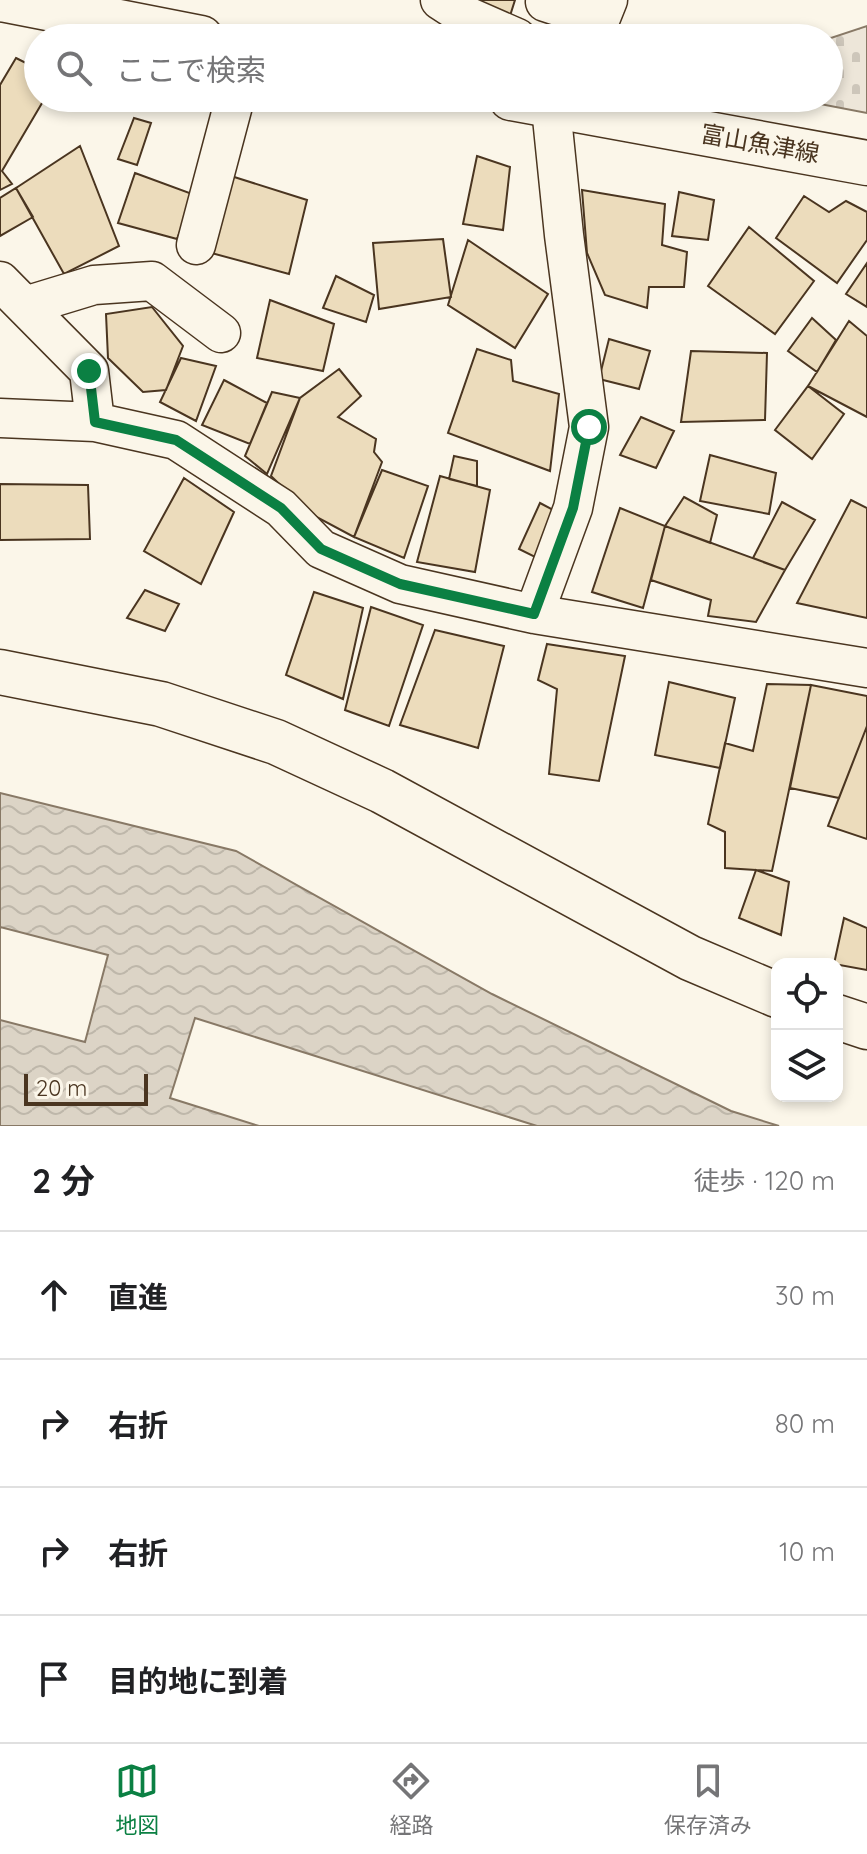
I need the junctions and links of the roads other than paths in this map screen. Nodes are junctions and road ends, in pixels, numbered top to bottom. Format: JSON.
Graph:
{"nodes":[{"id":1,"x":6,"y":0,"type":"edge"},
{"id":2,"x":440,"y":0,"type":"edge"},
{"id":3,"x":608,"y":0,"type":"edge"},
{"id":4,"x":545,"y":13,"type":"edge"},
{"id":5,"x":129,"y":24,"type":"edge"},
{"id":6,"x":485,"y":24,"type":"edge"},
{"id":7,"x":231,"y":112,"type":"edge"},
{"id":8,"x":539,"y":112,"type":"edge"},
{"id":9,"x":596,"y":112,"type":"edge"},
{"id":10,"x":867,"y":163,"type":"edge"},
{"id":11,"x":196,"y":245,"type":"dead end"},
{"id":12,"x":12,"y":293,"type":"edge"},
{"id":13,"x":221,"y":333,"type":"dead end"},
{"id":14,"x":0,"y":418,"type":"edge"},
{"id":15,"x":95,"y":422,"type":"junction"},
{"id":16,"x":534,"y":614,"type":"junction"},
{"id":17,"x":867,"y":668,"type":"edge"},
{"id":18,"x":0,"y":672,"type":"edge"},
{"id":19,"x":771,"y":992,"type":"edge"},
{"id":20,"x":843,"y":1019,"type":"edge"},
{"id":21,"x":867,"y":1027,"type":"edge"}],
"edges":[{"from":1,"to":5,"type":"street"},
{"from":2,"to":6,"type":"street"},
{"from":3,"to":4,"type":"street"},
{"from":7,"to":11,"type":"street"},
{"from":8,"to":16,"type":"street"},
{"from":9,"to":10,"type":"street","name":"富山魚津線"},
{"from":12,"to":13,"type":"street"},
{"from":12,"to":15,"type":"street"},
{"from":14,"to":15,"type":"street"},
{"from":15,"to":16,"type":"street"},
{"from":16,"to":17,"type":"street"},
{"from":18,"to":19,"type":"street"},
{"from":20,"to":21,"type":"street"}]}
